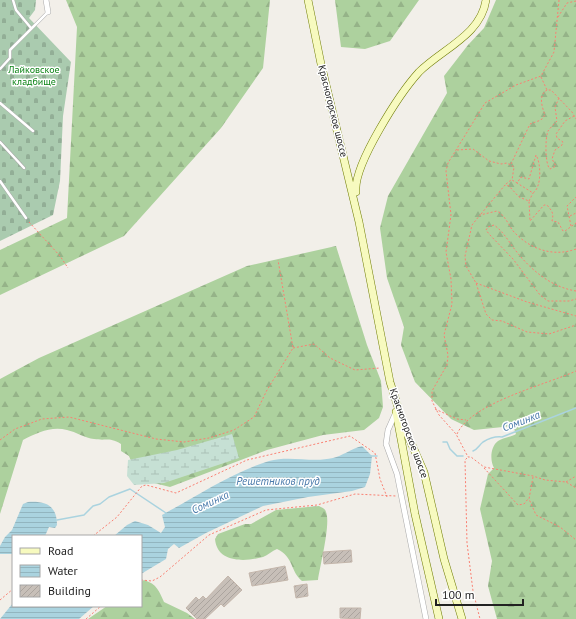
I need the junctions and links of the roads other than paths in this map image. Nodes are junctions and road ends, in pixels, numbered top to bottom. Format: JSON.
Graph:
{"nodes":[{"id":1,"x":13,"y":0,"type":"edge"},
{"id":2,"x":46,"y":0,"type":"edge"},
{"id":3,"x":308,"y":0,"type":"edge"},
{"id":4,"x":486,"y":0,"type":"edge"},
{"id":5,"x":48,"y":12,"type":"joint"},
{"id":6,"x":32,"y":28,"type":"junction"},
{"id":7,"x":0,"y":69,"type":"edge"},
{"id":8,"x":0,"y":103,"type":"edge"},
{"id":9,"x":33,"y":131,"type":"dead end"},
{"id":10,"x":0,"y":142,"type":"edge"},
{"id":11,"x":24,"y":168,"type":"dead end"},
{"id":12,"x":346,"y":168,"type":"junction"},
{"id":13,"x":357,"y":173,"type":"junction"},
{"id":14,"x":0,"y":182,"type":"edge"},
{"id":15,"x":26,"y":218,"type":"road end"},
{"id":16,"x":359,"y":222,"type":"junction"},
{"id":17,"x":390,"y":382,"type":"junction"},
{"id":18,"x":396,"y":412,"type":"junction"},
{"id":19,"x":426,"y":619,"type":"edge"},
{"id":20,"x":439,"y":619,"type":"edge"},
{"id":21,"x":462,"y":619,"type":"edge"}],
"edges":[{"from":1,"to":6,"type":"lane"},
{"from":2,"to":5,"type":"street"},
{"from":3,"to":12,"type":"main road","name":"Красногорское шоссе"},
{"from":4,"to":13,"type":"main road","name":"Красногорское шоссе"},
{"from":5,"to":6,"type":"lane"},
{"from":6,"to":7,"type":"lane"},
{"from":8,"to":9,"type":"lane"},
{"from":10,"to":11,"type":"lane"},
{"from":12,"to":13,"type":"main road"},
{"from":12,"to":16,"type":"main road","name":"Красногорское шоссе"},
{"from":13,"to":16,"type":"main road","name":"Красногорское шоссе"},
{"from":14,"to":15,"type":"lane"},
{"from":16,"to":17,"type":"main road","name":"Красногорское шоссе"},
{"from":17,"to":18,"type":"main road"},
{"from":17,"to":21,"type":"main road","name":"Красногорское шоссе"},
{"from":18,"to":19,"type":"street"},
{"from":18,"to":20,"type":"main road"}]}
